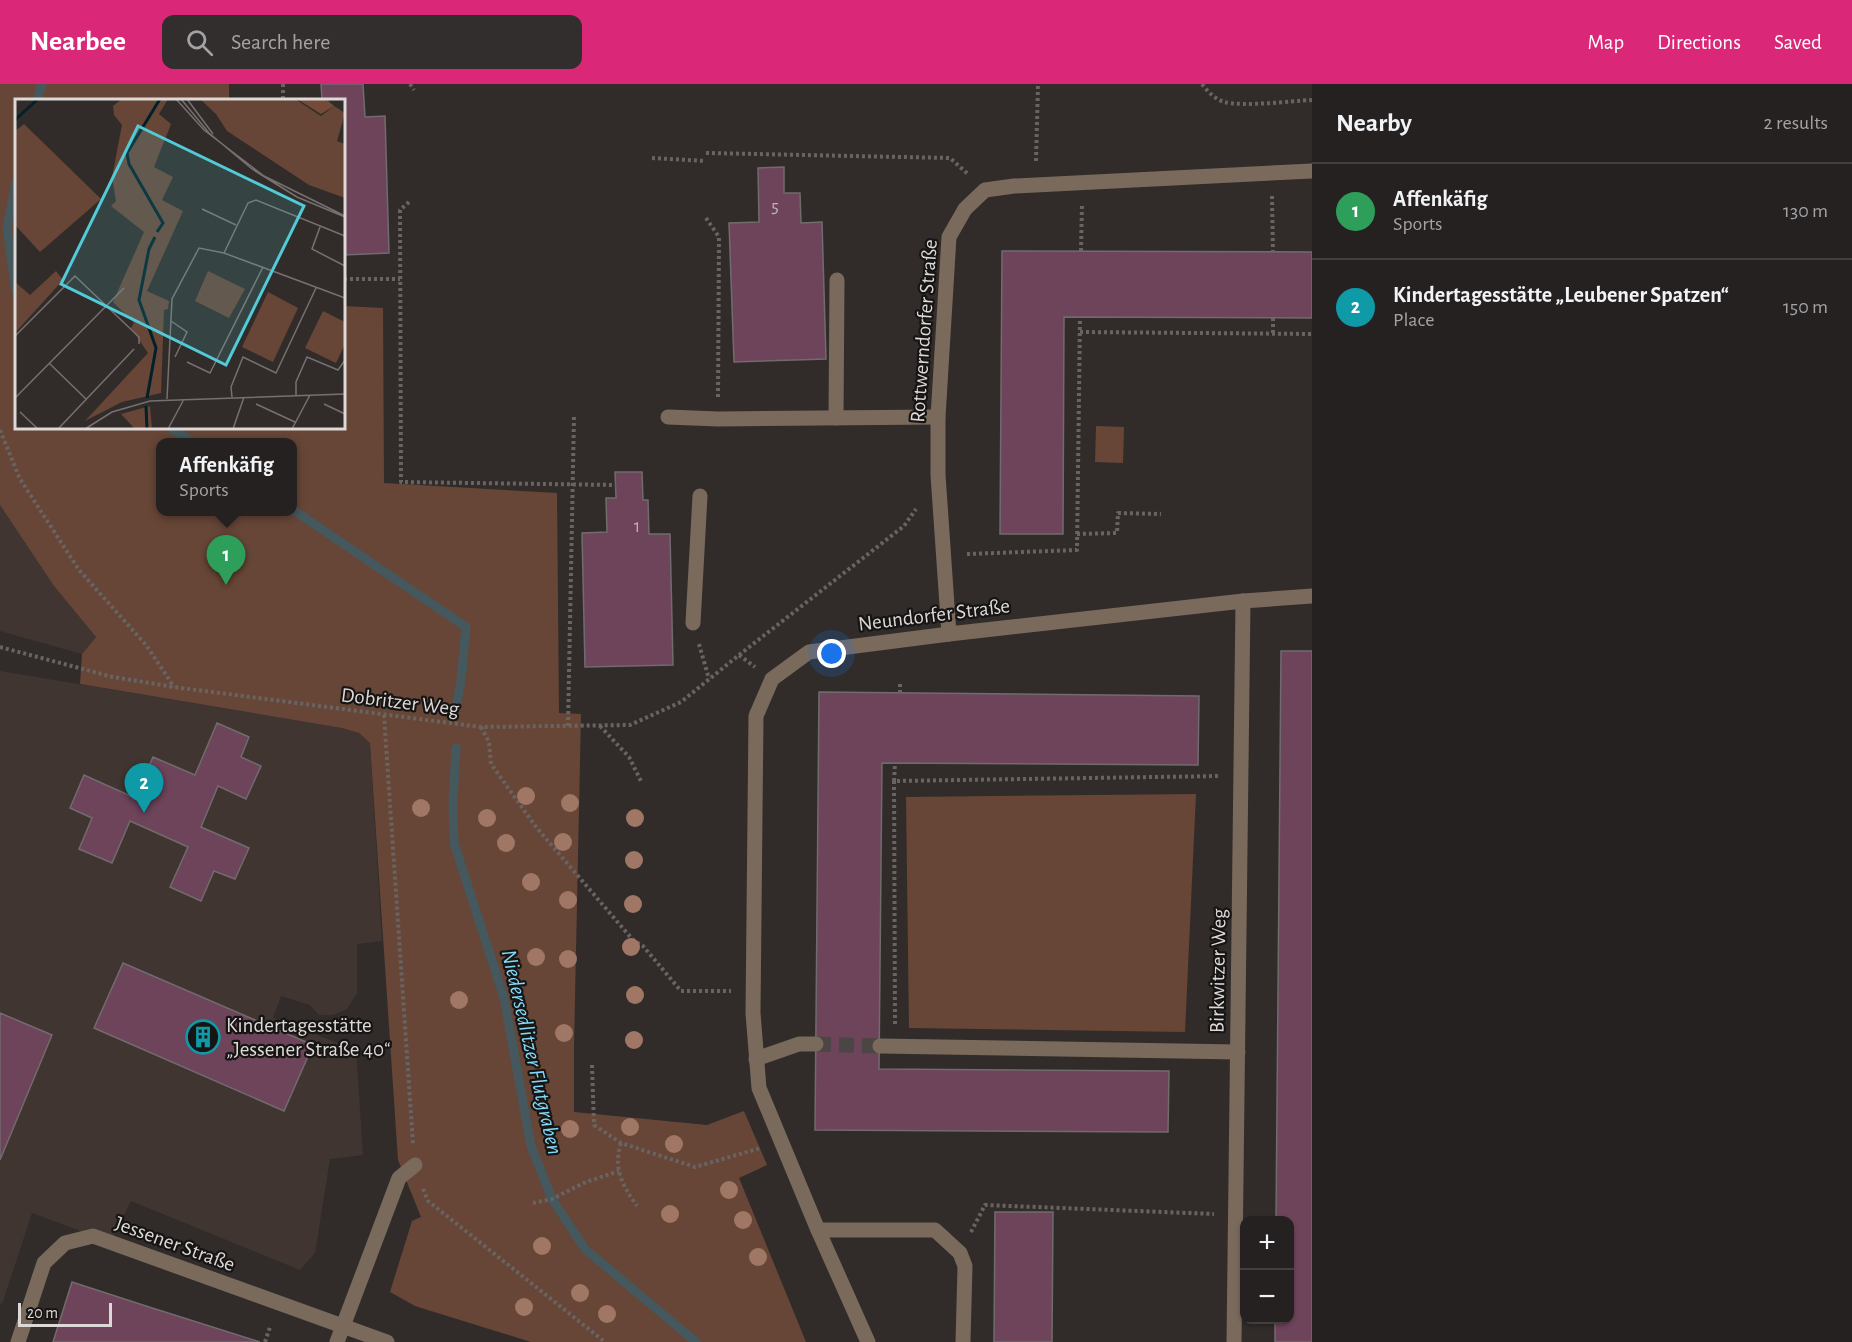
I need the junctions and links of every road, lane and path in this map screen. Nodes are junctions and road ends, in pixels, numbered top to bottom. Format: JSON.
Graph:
{"nodes":[{"id":1,"x":410,"y":84,"type":"edge"},
{"id":2,"x":1038,"y":84,"type":"edge"},
{"id":3,"x":1202,"y":84,"type":"edge"},
{"id":4,"x":414,"y":90,"type":"dead end"},
{"id":5,"x":1312,"y":100,"type":"edge"},
{"id":6,"x":706,"y":153,"type":"dead end"},
{"id":7,"x":652,"y":158,"type":"dead end"},
{"id":8,"x":706,"y":161,"type":"dead end"},
{"id":9,"x":1312,"y":171,"type":"edge"},
{"id":10,"x":1272,"y":173,"type":"junction"},
{"id":11,"x":1082,"y":182,"type":"junction"},
{"id":12,"x":1035,"y":185,"type":"junction"},
{"id":13,"x":985,"y":190,"type":"junction"},
{"id":14,"x":409,"y":202,"type":"dead end"},
{"id":15,"x":706,"y":219,"type":"dead end"},
{"id":16,"x":1081,"y":251,"type":"dead end"},
{"id":17,"x":1273,"y":252,"type":"dead end"},
{"id":18,"x":345,"y":279,"type":"edge"},
{"id":19,"x":400,"y":279,"type":"junction"},
{"id":20,"x":837,"y":280,"type":"dead end"},
{"id":21,"x":1080,"y":317,"type":"dead end"},
{"id":22,"x":1273,"y":318,"type":"dead end"},
{"id":23,"x":1080,"y":332,"type":"junction"},
{"id":24,"x":1273,"y":334,"type":"junction"},
{"id":25,"x":1312,"y":334,"type":"edge"},
{"id":26,"x":574,"y":416,"type":"dead end"},
{"id":27,"x":668,"y":417,"type":"dead end"},
{"id":28,"x":938,"y":417,"type":"junction"},
{"id":29,"x":836,"y":418,"type":"junction"},
{"id":30,"x":718,"y":419,"type":"junction"},
{"id":31,"x":0,"y":430,"type":"edge"},
{"id":32,"x":938,"y":475,"type":"junction"},
{"id":33,"x":573,"y":484,"type":"junction"},
{"id":34,"x":616,"y":485,"type":"dead end"},
{"id":35,"x":700,"y":496,"type":"dead end"},
{"id":36,"x":1161,"y":514,"type":"dead end"},
{"id":37,"x":1077,"y":534,"type":"junction"},
{"id":38,"x":942,"y":554,"type":"junction"},
{"id":39,"x":1312,"y":596,"type":"edge"},
{"id":40,"x":1243,"y":602,"type":"junction"},
{"id":41,"x":693,"y":623,"type":"joint"},
{"id":42,"x":949,"y":634,"type":"junction"},
{"id":43,"x":0,"y":647,"type":"edge"},
{"id":44,"x":739,"y":655,"type":"junction"},
{"id":45,"x":709,"y":679,"type":"junction"},
{"id":46,"x":772,"y":679,"type":"junction"},
{"id":47,"x":900,"y":681,"type":"dead end"},
{"id":48,"x":174,"y":687,"type":"junction"},
{"id":49,"x":900,"y":693,"type":"dead end"},
{"id":50,"x":384,"y":715,"type":"junction"},
{"id":51,"x":568,"y":726,"type":"junction"},
{"id":52,"x":599,"y":726,"type":"junction"},
{"id":53,"x":481,"y":727,"type":"junction"},
{"id":54,"x":895,"y":764,"type":"dead end"},
{"id":55,"x":1241,"y":776,"type":"junction"},
{"id":56,"x":894,"y":782,"type":"junction"},
{"id":57,"x":642,"y":783,"type":"dead end"},
{"id":58,"x":753,"y":991,"type":"junction"},
{"id":59,"x":816,"y":1044,"type":"tunnel mouth"},
{"id":60,"x":888,"y":1046,"type":"joint"},
{"id":61,"x":1238,"y":1052,"type":"junction"},
{"id":62,"x":756,"y":1059,"type":"junction"},
{"id":63,"x":592,"y":1065,"type":"dead end"},
{"id":64,"x":621,"y":1143,"type":"junction"},
{"id":65,"x":782,"y":1143,"type":"junction"},
{"id":66,"x":415,"y":1166,"type":"junction"},
{"id":67,"x":619,"y":1171,"type":"junction"},
{"id":68,"x":533,"y":1203,"type":"dead end"},
{"id":69,"x":637,"y":1206,"type":"dead end"},
{"id":70,"x":1236,"y":1215,"type":"junction"},
{"id":71,"x":818,"y":1230,"type":"junction"},
{"id":72,"x":960,"y":1253,"type":"junction"},
{"id":73,"x":270,"y":1327,"type":"dead end"},
{"id":74,"x":340,"y":1335,"type":"edge"},
{"id":75,"x":18,"y":1342,"type":"edge"},
{"id":76,"x":265,"y":1342,"type":"edge"},
{"id":77,"x":387,"y":1342,"type":"edge"},
{"id":78,"x":604,"y":1342,"type":"edge"},
{"id":79,"x":868,"y":1342,"type":"edge"},
{"id":80,"x":963,"y":1342,"type":"edge"},
{"id":81,"x":1234,"y":1342,"type":"edge"}],
"edges":[{"from":1,"to":4,"type":"path"},
{"from":2,"to":12,"type":"path"},
{"from":3,"to":5,"type":"path"},
{"from":6,"to":13,"type":"path"},
{"from":7,"to":8,"type":"path"},
{"from":9,"to":10,"type":"street"},
{"from":10,"to":11,"type":"street"},
{"from":10,"to":17,"type":"path"},
{"from":11,"to":12,"type":"street"},
{"from":11,"to":16,"type":"path"},
{"from":12,"to":13,"type":"street"},
{"from":13,"to":28,"type":"street","name":"Rottwerndorfer Straße"},
{"from":14,"to":19,"type":"path"},
{"from":15,"to":30,"type":"path"},
{"from":18,"to":19,"type":"path"},
{"from":19,"to":33,"type":"path"},
{"from":20,"to":29,"type":"street"},
{"from":21,"to":23,"type":"path"},
{"from":22,"to":24,"type":"path"},
{"from":23,"to":24,"type":"path"},
{"from":23,"to":37,"type":"path"},
{"from":24,"to":25,"type":"path"},
{"from":26,"to":33,"type":"path"},
{"from":27,"to":30,"type":"street"},
{"from":28,"to":29,"type":"street"},
{"from":28,"to":32,"type":"street","name":"Rottwerndorfer Straße"},
{"from":29,"to":30,"type":"street"},
{"from":31,"to":48,"type":"path"},
{"from":32,"to":38,"type":"street","name":"Rottwerndorfer Straße"},
{"from":32,"to":44,"type":"path","name":"Dobritzer Weg"},
{"from":33,"to":34,"type":"path"},
{"from":33,"to":51,"type":"path"},
{"from":35,"to":41,"type":"street"},
{"from":36,"to":37,"type":"path"},
{"from":37,"to":38,"type":"path"},
{"from":38,"to":42,"type":"street","name":"Rottwerndorfer Straße"},
{"from":39,"to":40,"type":"street","name":"Neundorfer Straße"},
{"from":40,"to":42,"type":"street","name":"Neundorfer Straße"},
{"from":40,"to":55,"type":"street","name":"Birkwitzer Weg"},
{"from":41,"to":45,"type":"path"},
{"from":42,"to":46,"type":"street","name":"Neundorfer Straße"},
{"from":43,"to":48,"type":"path","name":"Dobritzer Weg"},
{"from":44,"to":45,"type":"path","name":"Dobritzer Weg"},
{"from":44,"to":46,"type":"path"},
{"from":45,"to":52,"type":"path","name":"Dobritzer Weg"},
{"from":46,"to":58,"type":"street","name":"Neundorfer Straße"},
{"from":47,"to":49,"type":"path"},
{"from":48,"to":50,"type":"path","name":"Dobritzer Weg"},
{"from":50,"to":53,"type":"path","name":"Dobritzer Weg"},
{"from":50,"to":66,"type":"path"},
{"from":51,"to":52,"type":"path","name":"Dobritzer Weg"},
{"from":51,"to":53,"type":"path","name":"Dobritzer Weg"},
{"from":52,"to":57,"type":"path"},
{"from":53,"to":58,"type":"path"},
{"from":54,"to":56,"type":"path"},
{"from":55,"to":56,"type":"path"},
{"from":55,"to":61,"type":"street","name":"Birkwitzer Weg"},
{"from":56,"to":60,"type":"path"},
{"from":58,"to":62,"type":"street","name":"Neundorfer Straße"},
{"from":59,"to":62,"type":"street"},
{"from":60,"to":61,"type":"street"},
{"from":61,"to":70,"type":"street","name":"Birkwitzer Weg"},
{"from":62,"to":65,"type":"street","name":"Neundorfer Straße"},
{"from":63,"to":64,"type":"path"},
{"from":64,"to":65,"type":"path"},
{"from":64,"to":67,"type":"path"},
{"from":65,"to":71,"type":"street","name":"Neundorfer Straße"},
{"from":66,"to":74,"type":"street"},
{"from":66,"to":78,"type":"path"},
{"from":67,"to":68,"type":"path"},
{"from":67,"to":69,"type":"path"},
{"from":70,"to":72,"type":"path"},
{"from":70,"to":81,"type":"street","name":"Birkwitzer Weg"},
{"from":71,"to":72,"type":"street"},
{"from":71,"to":79,"type":"street","name":"Neundorfer Straße"},
{"from":72,"to":80,"type":"street"},
{"from":73,"to":76,"type":"path"},
{"from":74,"to":75,"type":"street","name":"Jessener Straße"},
{"from":74,"to":77,"type":"street","name":"Jessener Straße"}]}
